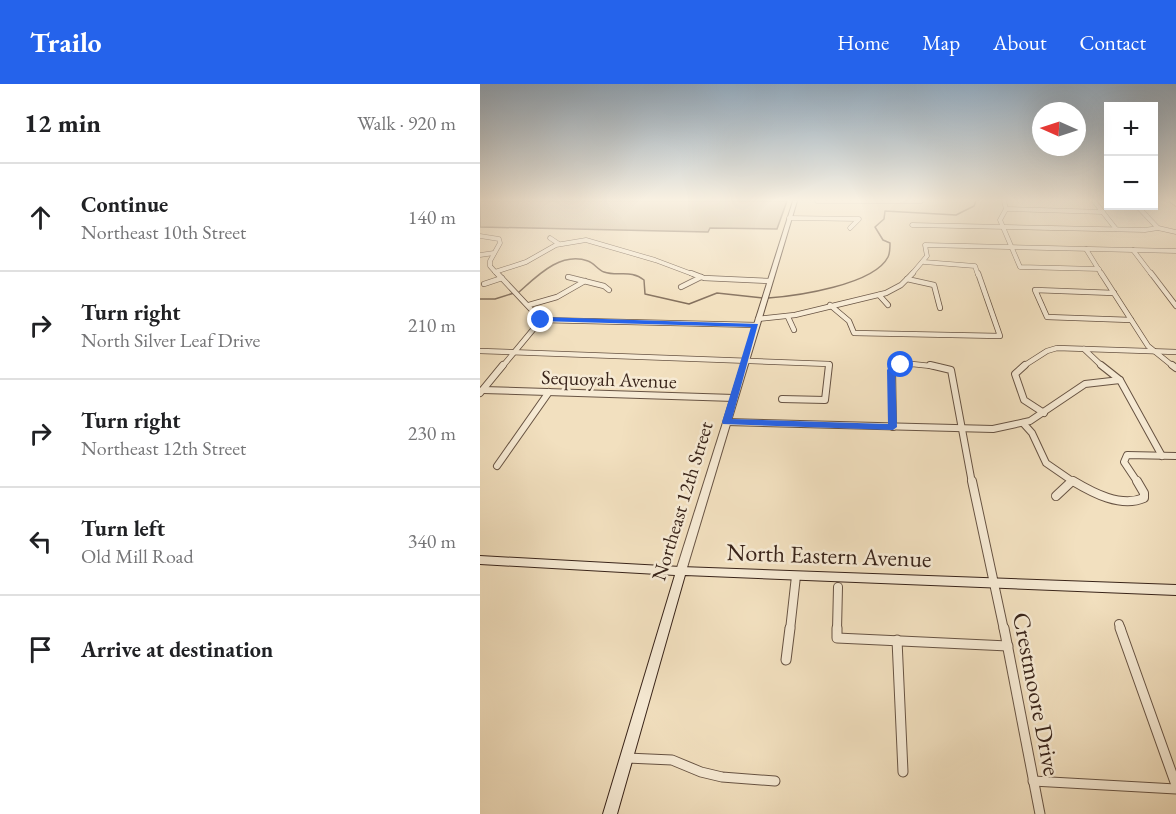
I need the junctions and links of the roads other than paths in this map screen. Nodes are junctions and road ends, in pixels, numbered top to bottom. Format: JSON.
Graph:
{"nodes":[{"id":1,"x":784,"y":235,"type":"edge"},
{"id":2,"x":1007,"y":235,"type":"edge"},
{"id":3,"x":480,"y":236,"type":"edge"},
{"id":4,"x":550,"y":238,"type":"dead end"},
{"id":5,"x":559,"y":244,"type":"junction"},
{"id":6,"x":1012,"y":247,"type":"junction"},
{"id":7,"x":1086,"y":249,"type":"junction"},
{"id":8,"x":1133,"y":250,"type":"junction"},
{"id":9,"x":1176,"y":251,"type":"edge"},
{"id":10,"x":494,"y":253,"type":"junction"},
{"id":11,"x":480,"y":255,"type":"edge"},
{"id":12,"x":924,"y":262,"type":"junction"},
{"id":13,"x":1099,"y":269,"type":"junction"},
{"id":14,"x":495,"y":272,"type":"junction"},
{"id":15,"x":568,"y":277,"type":"dead end"},
{"id":16,"x":701,"y":277,"type":"junction"},
{"id":17,"x":502,"y":279,"type":"junction"},
{"id":18,"x":907,"y":279,"type":"junction"},
{"id":19,"x":585,"y":281,"type":"junction"},
{"id":20,"x":769,"y":281,"type":"junction"},
{"id":21,"x":484,"y":284,"type":"dead end"},
{"id":22,"x":681,"y":287,"type":"dead end"},
{"id":23,"x":609,"y":290,"type":"dead end"},
{"id":24,"x":1113,"y":292,"type":"junction"},
{"id":25,"x":879,"y":295,"type":"junction"},
{"id":26,"x":529,"y":305,"type":"junction"},
{"id":27,"x":830,"y":305,"type":"junction"},
{"id":28,"x":888,"y":305,"type":"dead end"},
{"id":29,"x":1176,"y":306,"type":"edge"},
{"id":30,"x":940,"y":308,"type":"dead end"},
{"id":31,"x":786,"y":317,"type":"junction"},
{"id":32,"x":541,"y":320,"type":"junction"},
{"id":33,"x":758,"y":320,"type":"junction"},
{"id":34,"x":1131,"y":320,"type":"junction"},
{"id":35,"x":794,"y":330,"type":"dead end"},
{"id":36,"x":1084,"y":349,"type":"junction"},
{"id":37,"x":480,"y":351,"type":"edge"},
{"id":38,"x":1153,"y":351,"type":"junction"},
{"id":39,"x":515,"y":352,"type":"junction"},
{"id":40,"x":1176,"y":352,"type":"edge"},
{"id":41,"x":746,"y":360,"type":"junction"},
{"id":42,"x":1176,"y":368,"type":"edge"},
{"id":43,"x":1120,"y":380,"type":"junction"},
{"id":44,"x":482,"y":392,"type":"edge"},
{"id":45,"x":549,"y":392,"type":"junction"},
{"id":46,"x":734,"y":398,"type":"junction"},
{"id":47,"x":782,"y":399,"type":"dead end"},
{"id":48,"x":1044,"y":413,"type":"junction"},
{"id":49,"x":727,"y":422,"type":"junction"},
{"id":50,"x":1023,"y":423,"type":"junction"},
{"id":51,"x":893,"y":427,"type":"junction"},
{"id":52,"x":963,"y":430,"type":"junction"},
{"id":53,"x":1162,"y":456,"type":"junction"},
{"id":54,"x":1176,"y":456,"type":"edge"},
{"id":55,"x":497,"y":466,"type":"dead end"},
{"id":56,"x":1072,"y":481,"type":"junction"},
{"id":57,"x":1056,"y":496,"type":"dead end"},
{"id":58,"x":480,"y":560,"type":"edge"},
{"id":59,"x":681,"y":571,"type":"junction"},
{"id":60,"x":796,"y":576,"type":"junction"},
{"id":61,"x":995,"y":582,"type":"junction"},
{"id":62,"x":838,"y":587,"type":"dead end"},
{"id":63,"x":1176,"y":590,"type":"edge"},
{"id":64,"x":1119,"y":624,"type":"dead end"},
{"id":65,"x":897,"y":640,"type":"junction"},
{"id":66,"x":1008,"y":646,"type":"junction"},
{"id":67,"x":786,"y":660,"type":"dead end"},
{"id":68,"x":626,"y":758,"type":"junction"},
{"id":69,"x":903,"y":772,"type":"dead end"},
{"id":70,"x":775,"y":781,"type":"dead end"},
{"id":71,"x":1033,"y":781,"type":"junction"},
{"id":72,"x":1176,"y":787,"type":"edge"},
{"id":73,"x":610,"y":814,"type":"edge"},
{"id":74,"x":1040,"y":814,"type":"edge"}],
"edges":[{"from":1,"to":20,"type":"street","name":"Northeast 12th Street"},
{"from":2,"to":6,"type":"street"},
{"from":3,"to":10,"type":"street"},
{"from":4,"to":5,"type":"street"},
{"from":5,"to":14,"type":"street"},
{"from":5,"to":16,"type":"street"},
{"from":6,"to":7,"type":"street"},
{"from":6,"to":12,"type":"street"},
{"from":6,"to":13,"type":"street"},
{"from":7,"to":8,"type":"street"},
{"from":7,"to":13,"type":"street"},
{"from":8,"to":9,"type":"street"},
{"from":8,"to":29,"type":"street"},
{"from":10,"to":11,"type":"street"},
{"from":10,"to":14,"type":"street"},
{"from":12,"to":18,"type":"street"},
{"from":12,"to":27,"type":"street"},
{"from":13,"to":24,"type":"street"},
{"from":14,"to":17,"type":"street"},
{"from":15,"to":19,"type":"street"},
{"from":16,"to":20,"type":"street"},
{"from":16,"to":22,"type":"street"},
{"from":17,"to":21,"type":"street"},
{"from":17,"to":26,"type":"street"},
{"from":18,"to":25,"type":"street"},
{"from":18,"to":30,"type":"street"},
{"from":19,"to":23,"type":"street"},
{"from":19,"to":26,"type":"street"},
{"from":20,"to":33,"type":"street","name":"Northeast 12th Street"},
{"from":24,"to":34,"type":"street"},
{"from":24,"to":34,"type":"street"},
{"from":25,"to":27,"type":"street"},
{"from":25,"to":28,"type":"street"},
{"from":26,"to":32,"type":"street"},
{"from":27,"to":31,"type":"street"},
{"from":31,"to":33,"type":"street"},
{"from":31,"to":35,"type":"street"},
{"from":32,"to":33,"type":"street"},
{"from":32,"to":39,"type":"street"},
{"from":33,"to":41,"type":"street","name":"Northeast 12th Street"},
{"from":34,"to":38,"type":"street"},
{"from":36,"to":38,"type":"street"},
{"from":36,"to":43,"type":"street"},
{"from":36,"to":48,"type":"street"},
{"from":37,"to":39,"type":"street"},
{"from":38,"to":40,"type":"street"},
{"from":38,"to":42,"type":"street"},
{"from":39,"to":41,"type":"street"},
{"from":39,"to":44,"type":"street"},
{"from":41,"to":46,"type":"street","name":"Northeast 12th Street"},
{"from":41,"to":47,"type":"street"},
{"from":43,"to":48,"type":"street"},
{"from":43,"to":53,"type":"street"},
{"from":44,"to":45,"type":"street","name":"Sequoyah Avenue"},
{"from":45,"to":46,"type":"street","name":"Sequoyah Avenue"},
{"from":45,"to":55,"type":"street"},
{"from":46,"to":49,"type":"street","name":"Northeast 12th Street"},
{"from":48,"to":50,"type":"street"},
{"from":49,"to":51,"type":"street"},
{"from":49,"to":59,"type":"street","name":"Northeast 12th Street"},
{"from":50,"to":52,"type":"street"},
{"from":50,"to":56,"type":"street"},
{"from":51,"to":52,"type":"street"},
{"from":51,"to":52,"type":"street","name":"Crestmoore Drive"},
{"from":52,"to":61,"type":"street","name":"Crestmoore Drive"},
{"from":53,"to":54,"type":"street"},
{"from":53,"to":56,"type":"street"},
{"from":56,"to":57,"type":"street"},
{"from":58,"to":59,"type":"main road","name":"North Eastern Avenue"},
{"from":59,"to":60,"type":"main road","name":"North Eastern Avenue"},
{"from":59,"to":68,"type":"main road","name":"Northeast 12th Street"},
{"from":60,"to":61,"type":"main road","name":"North Eastern Avenue"},
{"from":60,"to":67,"type":"street"},
{"from":61,"to":63,"type":"main road","name":"North Eastern Avenue"},
{"from":61,"to":66,"type":"street","name":"Crestmoore Drive"},
{"from":62,"to":65,"type":"street"},
{"from":64,"to":72,"type":"street"},
{"from":65,"to":66,"type":"street"},
{"from":65,"to":69,"type":"street"},
{"from":66,"to":71,"type":"street","name":"Crestmoore Drive"},
{"from":68,"to":70,"type":"street"},
{"from":68,"to":73,"type":"main road","name":"Northeast 12th Street"},
{"from":71,"to":72,"type":"street"},
{"from":71,"to":74,"type":"street","name":"Crestmoore Drive"}]}
